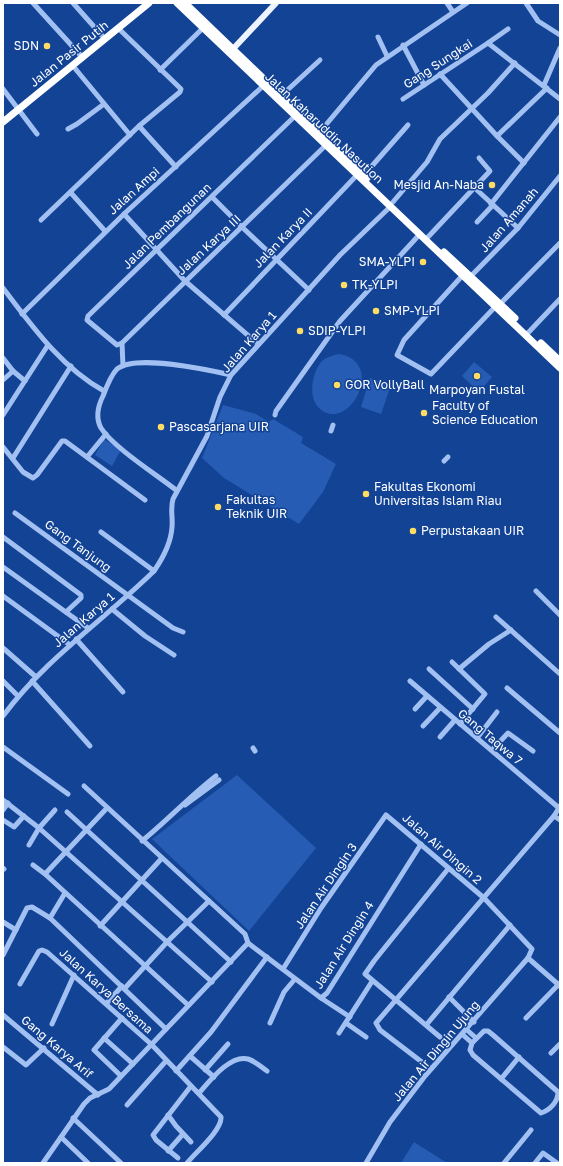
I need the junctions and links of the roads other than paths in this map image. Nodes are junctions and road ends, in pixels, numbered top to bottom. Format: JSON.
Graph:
{"nodes":[{"id":1,"x":33,"y":3,"type":"edge"},
{"id":2,"x":73,"y":3,"type":"edge"},
{"id":3,"x":149,"y":3,"type":"edge"},
{"id":4,"x":177,"y":3,"type":"edge"},
{"id":5,"x":185,"y":3,"type":"edge"},
{"id":6,"x":276,"y":3,"type":"edge"},
{"id":7,"x":447,"y":3,"type":"edge"},
{"id":8,"x":467,"y":3,"type":"edge"},
{"id":9,"x":526,"y":3,"type":"edge"},
{"id":10,"x":453,"y":12,"type":"junction"},
{"id":11,"x":118,"y":28,"type":"junction"},
{"id":12,"x":204,"y":28,"type":"junction"},
{"id":13,"x":508,"y":29,"type":"dead end"},
{"id":14,"x":560,"y":35,"type":"edge"},
{"id":15,"x":378,"y":37,"type":"dead end"},
{"id":16,"x":105,"y":39,"type":"junction"},
{"id":17,"x":488,"y":43,"type":"junction"},
{"id":18,"x":403,"y":45,"type":"junction"},
{"id":19,"x":560,"y":48,"type":"edge"},
{"id":20,"x":233,"y":50,"type":"junction"},
{"id":21,"x":387,"y":56,"type":"junction"},
{"id":22,"x":83,"y":58,"type":"junction"},
{"id":23,"x":320,"y":60,"type":"dead end"},
{"id":24,"x":515,"y":63,"type":"junction"},
{"id":25,"x":73,"y":66,"type":"junction"},
{"id":26,"x":160,"y":70,"type":"junction"},
{"id":27,"x":440,"y":74,"type":"junction"},
{"id":28,"x":424,"y":85,"type":"junction"},
{"id":29,"x":263,"y":86,"type":"junction"},
{"id":30,"x":545,"y":87,"type":"junction"},
{"id":31,"x":3,"y":89,"type":"edge"},
{"id":32,"x":282,"y":95,"type":"junction"},
{"id":33,"x":403,"y":99,"type":"dead end"},
{"id":34,"x":560,"y":99,"type":"edge"},
{"id":35,"x":104,"y":104,"type":"junction"},
{"id":36,"x":471,"y":108,"type":"junction"},
{"id":37,"x":18,"y":110,"type":"junction"},
{"id":38,"x":295,"y":116,"type":"junction"},
{"id":39,"x":560,"y":118,"type":"edge"},
{"id":40,"x":3,"y":122,"type":"edge"},
{"id":41,"x":408,"y":124,"type":"dead end"},
{"id":42,"x":140,"y":126,"type":"junction"},
{"id":43,"x":68,"y":129,"type":"dead end"},
{"id":44,"x":319,"y":132,"type":"junction"},
{"id":45,"x":37,"y":134,"type":"dead end"},
{"id":46,"x":130,"y":134,"type":"junction"},
{"id":47,"x":497,"y":136,"type":"junction"},
{"id":48,"x":325,"y":146,"type":"junction"},
{"id":49,"x":479,"y":158,"type":"dead end"},
{"id":50,"x":349,"y":163,"type":"junction"},
{"id":51,"x":524,"y":163,"type":"junction"},
{"id":52,"x":176,"y":167,"type":"junction"},
{"id":53,"x":361,"y":175,"type":"junction"},
{"id":54,"x":560,"y":176,"type":"edge"},
{"id":55,"x":476,"y":189,"type":"junction"},
{"id":56,"x":70,"y":193,"type":"junction"},
{"id":57,"x":212,"y":198,"type":"junction"},
{"id":58,"x":392,"y":204,"type":"junction"},
{"id":59,"x":492,"y":205,"type":"junction"},
{"id":60,"x":124,"y":214,"type":"junction"},
{"id":61,"x":41,"y":220,"type":"dead end"},
{"id":62,"x":477,"y":222,"type":"dead end"},
{"id":63,"x":243,"y":228,"type":"junction"},
{"id":64,"x":518,"y":228,"type":"junction"},
{"id":65,"x":105,"y":231,"type":"junction"},
{"id":66,"x":420,"y":234,"type":"junction"},
{"id":67,"x":428,"y":237,"type":"junction"},
{"id":68,"x":560,"y":243,"type":"edge"},
{"id":69,"x":158,"y":249,"type":"junction"},
{"id":70,"x":278,"y":260,"type":"junction"},
{"id":71,"x":462,"y":276,"type":"junction"},
{"id":72,"x":471,"y":276,"type":"junction"},
{"id":73,"x":186,"y":281,"type":"junction"},
{"id":74,"x":3,"y":288,"type":"edge"},
{"id":75,"x":309,"y":290,"type":"junction"},
{"id":76,"x":560,"y":299,"type":"edge"},
{"id":77,"x":498,"y":306,"type":"junction"},
{"id":78,"x":22,"y":314,"type":"junction"},
{"id":79,"x":224,"y":315,"type":"junction"},
{"id":80,"x":527,"y":333,"type":"junction"},
{"id":81,"x":122,"y":343,"type":"junction"},
{"id":82,"x":258,"y":344,"type":"junction"},
{"id":83,"x":48,"y":345,"type":"junction"},
{"id":84,"x":3,"y":358,"type":"edge"},
{"id":85,"x":560,"y":361,"type":"edge"},
{"id":86,"x":71,"y":366,"type":"junction"},
{"id":87,"x":123,"y":366,"type":"junction"},
{"id":88,"x":560,"y":368,"type":"edge"},
{"id":89,"x":13,"y":371,"type":"junction"},
{"id":90,"x":231,"y":375,"type":"junction"},
{"id":91,"x":3,"y":380,"type":"edge"},
{"id":92,"x":25,"y":381,"type":"junction"},
{"id":93,"x":104,"y":391,"type":"junction"},
{"id":94,"x":3,"y":415,"type":"edge"},
{"id":95,"x":275,"y":415,"type":"dead end"},
{"id":96,"x":106,"y":434,"type":"junction"},
{"id":97,"x":3,"y":447,"type":"edge"},
{"id":98,"x":87,"y":457,"type":"junction"},
{"id":99,"x":14,"y":458,"type":"junction"},
{"id":100,"x":176,"y":490,"type":"junction"},
{"id":101,"x":145,"y":500,"type":"dead end"},
{"id":102,"x":15,"y":513,"type":"dead end"},
{"id":103,"x":101,"y":532,"type":"dead end"},
{"id":104,"x":3,"y":537,"type":"edge"},
{"id":105,"x":3,"y":567,"type":"edge"},
{"id":106,"x":154,"y":571,"type":"junction"},
{"id":107,"x":536,"y":592,"type":"dead end"},
{"id":108,"x":128,"y":595,"type":"junction"},
{"id":109,"x":3,"y":596,"type":"edge"},
{"id":110,"x":112,"y":609,"type":"junction"},
{"id":111,"x":66,"y":612,"type":"junction"},
{"id":112,"x":560,"y":615,"type":"edge"},
{"id":113,"x":496,"y":617,"type":"dead end"},
{"id":114,"x":88,"y":628,"type":"junction"},
{"id":115,"x":510,"y":630,"type":"junction"},
{"id":116,"x":183,"y":632,"type":"dead end"},
{"id":117,"x":76,"y":639,"type":"junction"},
{"id":118,"x":70,"y":645,"type":"junction"},
{"id":119,"x":3,"y":648,"type":"edge"},
{"id":120,"x":174,"y":655,"type":"dead end"},
{"id":121,"x":452,"y":662,"type":"dead end"},
{"id":122,"x":429,"y":669,"type":"dead end"},
{"id":123,"x":460,"y":669,"type":"junction"},
{"id":124,"x":560,"y":674,"type":"edge"},
{"id":125,"x":34,"y":679,"type":"junction"},
{"id":126,"x":3,"y":681,"type":"edge"},
{"id":127,"x":410,"y":681,"type":"dead end"},
{"id":128,"x":507,"y":688,"type":"dead end"},
{"id":129,"x":123,"y":692,"type":"dead end"},
{"id":130,"x":18,"y":696,"type":"junction"},
{"id":131,"x":426,"y":696,"type":"junction"},
{"id":132,"x":440,"y":708,"type":"junction"},
{"id":133,"x":415,"y":709,"type":"dead end"},
{"id":134,"x":473,"y":709,"type":"junction"},
{"id":135,"x":497,"y":712,"type":"dead end"},
{"id":136,"x":3,"y":716,"type":"edge"},
{"id":137,"x":455,"y":720,"type":"junction"},
{"id":138,"x":460,"y":724,"type":"junction"},
{"id":139,"x":423,"y":726,"type":"dead end"},
{"id":140,"x":560,"y":733,"type":"edge"},
{"id":141,"x":440,"y":737,"type":"dead end"},
{"id":142,"x":477,"y":738,"type":"junction"},
{"id":143,"x":90,"y":746,"type":"dead end"},
{"id":144,"x":3,"y":747,"type":"edge"},
{"id":145,"x":492,"y":750,"type":"junction"},
{"id":146,"x":533,"y":751,"type":"dead end"},
{"id":147,"x":217,"y":778,"type":"dead end"},
{"id":148,"x":84,"y":786,"type":"dead end"},
{"id":149,"x":68,"y":794,"type":"dead end"},
{"id":150,"x":3,"y":800,"type":"edge"},
{"id":151,"x":8,"y":804,"type":"junction"},
{"id":152,"x":559,"y":807,"type":"edge"},
{"id":153,"x":107,"y":808,"type":"junction"},
{"id":154,"x":3,"y":810,"type":"edge"},
{"id":155,"x":55,"y":810,"type":"dead end"},
{"id":156,"x":67,"y":812,"type":"dead end"},
{"id":157,"x":24,"y":816,"type":"junction"},
{"id":158,"x":387,"y":816,"type":"joint"},
{"id":159,"x":554,"y":816,"type":"junction"},
{"id":160,"x":3,"y":820,"type":"edge"},
{"id":161,"x":560,"y":820,"type":"edge"},
{"id":162,"x":40,"y":828,"type":"junction"},
{"id":163,"x":85,"y":829,"type":"junction"},
{"id":164,"x":142,"y":841,"type":"junction"},
{"id":165,"x":421,"y":844,"type":"junction"},
{"id":166,"x":29,"y":845,"type":"dead end"},
{"id":167,"x":66,"y":852,"type":"junction"},
{"id":168,"x":162,"y":858,"type":"junction"},
{"id":169,"x":33,"y":865,"type":"dead end"},
{"id":170,"x":448,"y":869,"type":"junction"},
{"id":171,"x":45,"y":874,"type":"junction"},
{"id":172,"x":140,"y":881,"type":"junction"},
{"id":173,"x":65,"y":893,"type":"junction"},
{"id":174,"x":484,"y":898,"type":"junction"},
{"id":175,"x":209,"y":901,"type":"junction"},
{"id":176,"x":122,"y":903,"type":"junction"},
{"id":177,"x":50,"y":918,"type":"junction"},
{"id":178,"x":3,"y":922,"type":"edge"},
{"id":179,"x":187,"y":922,"type":"junction"},
{"id":180,"x":510,"y":925,"type":"junction"},
{"id":181,"x":100,"y":926,"type":"junction"},
{"id":182,"x":16,"y":930,"type":"junction"},
{"id":183,"x":168,"y":941,"type":"junction"},
{"id":184,"x":248,"y":943,"type":"junction"},
{"id":185,"x":3,"y":955,"type":"edge"},
{"id":186,"x":267,"y":957,"type":"junction"},
{"id":187,"x":528,"y":958,"type":"junction"},
{"id":188,"x":231,"y":962,"type":"junction"},
{"id":189,"x":144,"y":966,"type":"junction"},
{"id":190,"x":282,"y":969,"type":"junction"},
{"id":191,"x":74,"y":975,"type":"junction"},
{"id":192,"x":295,"y":979,"type":"junction"},
{"id":193,"x":212,"y":982,"type":"junction"},
{"id":194,"x":371,"y":983,"type":"dead end"},
{"id":195,"x":20,"y":984,"type":"dead end"},
{"id":196,"x":560,"y":984,"type":"edge"},
{"id":197,"x":123,"y":987,"type":"junction"},
{"id":198,"x":449,"y":997,"type":"junction"},
{"id":199,"x":321,"y":998,"type":"junction"},
{"id":200,"x":396,"y":1000,"type":"junction"},
{"id":201,"x":106,"y":1004,"type":"junction"},
{"id":202,"x":188,"y":1005,"type":"junction"},
{"id":203,"x":3,"y":1015,"type":"edge"},
{"id":204,"x":350,"y":1017,"type":"junction"},
{"id":205,"x":122,"y":1018,"type":"junction"},
{"id":206,"x":526,"y":1018,"type":"dead end"},
{"id":207,"x":474,"y":1022,"type":"junction"},
{"id":208,"x":270,"y":1023,"type":"dead end"},
{"id":209,"x":346,"y":1023,"type":"junction"},
{"id":210,"x":52,"y":1024,"type":"dead end"},
{"id":211,"x":427,"y":1024,"type":"junction"},
{"id":212,"x":166,"y":1029,"type":"junction"},
{"id":213,"x":467,"y":1030,"type":"junction"},
{"id":214,"x":340,"y":1033,"type":"dead end"},
{"id":215,"x":462,"y":1034,"type":"junction"},
{"id":216,"x":440,"y":1036,"type":"dead end"},
{"id":217,"x":366,"y":1037,"type":"dead end"},
{"id":218,"x":104,"y":1038,"type":"junction"},
{"id":219,"x":476,"y":1038,"type":"junction"},
{"id":220,"x":472,"y":1043,"type":"junction"},
{"id":221,"x":151,"y":1044,"type":"junction"},
{"id":222,"x":228,"y":1044,"type":"dead end"},
{"id":223,"x":560,"y":1044,"type":"edge"},
{"id":224,"x":3,"y":1048,"type":"edge"},
{"id":225,"x":44,"y":1048,"type":"junction"},
{"id":226,"x":551,"y":1053,"type":"dead end"},
{"id":227,"x":190,"y":1056,"type":"junction"},
{"id":228,"x":519,"y":1057,"type":"junction"},
{"id":229,"x":166,"y":1061,"type":"junction"},
{"id":230,"x":133,"y":1064,"type":"junction"},
{"id":231,"x":431,"y":1069,"type":"junction"},
{"id":232,"x":205,"y":1070,"type":"junction"},
{"id":233,"x":267,"y":1071,"type":"dead end"},
{"id":234,"x":176,"y":1072,"type":"junction"},
{"id":235,"x":121,"y":1076,"type":"junction"},
{"id":236,"x":214,"y":1077,"type":"junction"},
{"id":237,"x":500,"y":1079,"type":"junction"},
{"id":238,"x":191,"y":1086,"type":"junction"},
{"id":239,"x":199,"y":1093,"type":"junction"},
{"id":240,"x":98,"y":1095,"type":"junction"},
{"id":241,"x":127,"y":1105,"type":"dead end"},
{"id":242,"x":168,"y":1115,"type":"junction"},
{"id":243,"x":74,"y":1118,"type":"junction"},
{"id":244,"x":531,"y":1130,"type":"dead end"},
{"id":245,"x":183,"y":1134,"type":"junction"},
{"id":246,"x":61,"y":1137,"type":"junction"},
{"id":247,"x":192,"y":1142,"type":"dead end"},
{"id":248,"x":168,"y":1151,"type":"junction"},
{"id":249,"x":178,"y":1158,"type":"dead end"},
{"id":250,"x":45,"y":1162,"type":"edge"},
{"id":251,"x":88,"y":1163,"type":"edge"},
{"id":252,"x":121,"y":1163,"type":"edge"},
{"id":253,"x":187,"y":1163,"type":"edge"},
{"id":254,"x":366,"y":1163,"type":"edge"},
{"id":255,"x":504,"y":1163,"type":"edge"},
{"id":256,"x":535,"y":1163,"type":"edge"},
{"id":257,"x":557,"y":1163,"type":"edge"}],
"edges":[{"from":1,"to":22,"type":"street"},
{"from":2,"to":16,"type":"street"},
{"from":3,"to":11,"type":"highway","name":"Jalan Pasir Putih"},
{"from":4,"to":12,"type":"highway","name":"Jalan Kaharuddin Nasution"},
{"from":5,"to":20,"type":"highway","name":"Jalan Kaharuddin Nasution"},
{"from":6,"to":20,"type":"main road"},
{"from":7,"to":10,"type":"street"},
{"from":8,"to":10,"type":"street"},
{"from":9,"to":14,"type":"street"},
{"from":10,"to":18,"type":"street"},
{"from":11,"to":16,"type":"highway","name":"Jalan Pasir Putih"},
{"from":11,"to":26,"type":"street"},
{"from":12,"to":26,"type":"street"},
{"from":12,"to":29,"type":"highway","name":"Jalan Kaharuddin Nasution"},
{"from":13,"to":17,"type":"street"},
{"from":15,"to":21,"type":"street"},
{"from":16,"to":22,"type":"highway","name":"Jalan Pasir Putih"},
{"from":17,"to":24,"type":"street","name":"Gang Sungkai"},
{"from":17,"to":27,"type":"street","name":"Gang Sungkai"},
{"from":18,"to":21,"type":"street"},
{"from":18,"to":28,"type":"street"},
{"from":19,"to":30,"type":"street"},
{"from":20,"to":32,"type":"highway","name":"Jalan Kaharuddin Nasution"},
{"from":21,"to":44,"type":"street"},
{"from":22,"to":25,"type":"highway","name":"Jalan Pasir Putih"},
{"from":23,"to":32,"type":"street"},
{"from":24,"to":30,"type":"street","name":"Gang Sungkai"},
{"from":24,"to":36,"type":"street","name":"Jalan Karya 1"},
{"from":25,"to":35,"type":"street"},
{"from":25,"to":37,"type":"highway","name":"Jalan Pasir Putih"},
{"from":26,"to":42,"type":"street"},
{"from":27,"to":28,"type":"street","name":"Gang Sungkai"},
{"from":27,"to":36,"type":"street"},
{"from":28,"to":33,"type":"street","name":"Gang Sungkai"},
{"from":29,"to":38,"type":"highway","name":"Jalan Kaharuddin Nasution"},
{"from":29,"to":52,"type":"street","name":"Jalan Ampi"},
{"from":30,"to":34,"type":"street","name":"Gang Sungkai"},
{"from":30,"to":47,"type":"street"},
{"from":31,"to":37,"type":"street"},
{"from":32,"to":44,"type":"highway","name":"Jalan Kaharuddin Nasution"},
{"from":35,"to":43,"type":"street"},
{"from":35,"to":46,"type":"street"},
{"from":36,"to":47,"type":"street"},
{"from":36,"to":58,"type":"street","name":"Jalan Karya 1"},
{"from":37,"to":40,"type":"highway","name":"Jalan Pasir Putih"},
{"from":37,"to":45,"type":"street"},
{"from":38,"to":48,"type":"highway","name":"Jalan Kaharuddin Nasution"},
{"from":38,"to":57,"type":"street","name":"Jalan Pembangunan"},
{"from":39,"to":51,"type":"street"},
{"from":41,"to":53,"type":"street","name":"Jalan Karya II"},
{"from":42,"to":46,"type":"street"},
{"from":42,"to":52,"type":"street"},
{"from":44,"to":50,"type":"highway","name":"Jalan Kaharuddin Nasution"},
{"from":46,"to":56,"type":"street"},
{"from":47,"to":51,"type":"street"},
{"from":48,"to":50,"type":"highway","name":"Jalan Kaharuddin Nasution"},
{"from":48,"to":63,"type":"street","name":"Jalan Karya III"},
{"from":49,"to":55,"type":"street"},
{"from":50,"to":53,"type":"highway","name":"Jalan Kaharuddin Nasution"},
{"from":51,"to":59,"type":"street"},
{"from":52,"to":60,"type":"street","name":"Jalan Ampi"},
{"from":53,"to":58,"type":"highway","name":"Jalan Kaharuddin Nasution"},
{"from":53,"to":70,"type":"street","name":"Jalan Karya II"},
{"from":54,"to":64,"type":"street","name":"Jalan Amanah"},
{"from":55,"to":59,"type":"street"},
{"from":55,"to":67,"type":"street"},
{"from":56,"to":61,"type":"street"},
{"from":56,"to":65,"type":"street"},
{"from":57,"to":63,"type":"street"},
{"from":57,"to":69,"type":"street","name":"Jalan Pembangunan"},
{"from":58,"to":66,"type":"highway","name":"Jalan Kaharuddin Nasution"},
{"from":58,"to":67,"type":"highway","name":"Jalan Kaharuddin Nasution"},
{"from":58,"to":75,"type":"street","name":"Jalan Karya 1"},
{"from":59,"to":62,"type":"street"},
{"from":59,"to":64,"type":"street"},
{"from":60,"to":65,"type":"street","name":"Jalan Ampi"},
{"from":60,"to":69,"type":"street"},
{"from":63,"to":70,"type":"street"},
{"from":63,"to":73,"type":"street","name":"Jalan Karya III"},
{"from":64,"to":72,"type":"street","name":"Jalan Amanah"},
{"from":65,"to":78,"type":"street","name":"Jalan Ampi"},
{"from":66,"to":71,"type":"highway","name":"Jalan Kaharuddin Nasution"},
{"from":66,"to":95,"type":"street"},
{"from":67,"to":72,"type":"highway","name":"Jalan Kaharuddin Nasution"},
{"from":68,"to":77,"type":"street"},
{"from":69,"to":73,"type":"street"},
{"from":69,"to":81,"type":"street","name":"Jalan Pembangunan"},
{"from":70,"to":75,"type":"street"},
{"from":70,"to":79,"type":"street","name":"Jalan Karya II"},
{"from":71,"to":77,"type":"highway","name":"Jalan Kaharuddin Nasution"},
{"from":71,"to":77,"type":"street"},
{"from":72,"to":77,"type":"highway","name":"Jalan Kaharuddin Nasution"},
{"from":73,"to":79,"type":"street"},
{"from":73,"to":81,"type":"street","name":"Jalan Karya III"},
{"from":74,"to":78,"type":"street"},
{"from":75,"to":82,"type":"street","name":"Jalan Karya 1"},
{"from":76,"to":80,"type":"street"},
{"from":77,"to":80,"type":"highway","name":"Jalan Kaharuddin Nasution"},
{"from":78,"to":83,"type":"street"},
{"from":79,"to":82,"type":"street"},
{"from":80,"to":85,"type":"highway","name":"Jalan Kaharuddin Nasution"},
{"from":80,"to":88,"type":"highway","name":"Jalan Kaharuddin Nasution"},
{"from":81,"to":87,"type":"street"},
{"from":82,"to":90,"type":"street","name":"Jalan Karya 1"},
{"from":83,"to":86,"type":"street"},
{"from":83,"to":92,"type":"street"},
{"from":84,"to":89,"type":"street"},
{"from":86,"to":93,"type":"street"},
{"from":86,"to":99,"type":"street"},
{"from":87,"to":90,"type":"street"},
{"from":87,"to":93,"type":"street"},
{"from":89,"to":91,"type":"street"},
{"from":89,"to":92,"type":"street"},
{"from":90,"to":100,"type":"street","name":"Jalan Karya 1"},
{"from":92,"to":94,"type":"street"},
{"from":93,"to":96,"type":"street"},
{"from":96,"to":98,"type":"street"},
{"from":96,"to":100,"type":"street"},
{"from":97,"to":99,"type":"street"},
{"from":98,"to":99,"type":"street"},
{"from":98,"to":101,"type":"street"},
{"from":100,"to":106,"type":"street","name":"Jalan Karya 1"},
{"from":102,"to":108,"type":"street","name":"Gang Tanjung"},
{"from":103,"to":106,"type":"street"},
{"from":104,"to":111,"type":"street"},
{"from":105,"to":111,"type":"street"},
{"from":106,"to":108,"type":"street","name":"Jalan Karya 1"},
{"from":107,"to":112,"type":"street"},
{"from":108,"to":110,"type":"street","name":"Jalan Karya 1"},
{"from":108,"to":116,"type":"street","name":"Gang Tanjung"},
{"from":109,"to":118,"type":"street"},
{"from":110,"to":114,"type":"street","name":"Jalan Karya 1"},
{"from":110,"to":120,"type":"street"},
{"from":111,"to":114,"type":"street"},
{"from":113,"to":115,"type":"street"},
{"from":114,"to":117,"type":"street","name":"Jalan Karya 1"},
{"from":115,"to":123,"type":"street"},
{"from":115,"to":124,"type":"street"},
{"from":117,"to":118,"type":"street","name":"Jalan Karya 1"},
{"from":117,"to":129,"type":"street"},
{"from":118,"to":125,"type":"street","name":"Jalan Karya 1"},
{"from":119,"to":125,"type":"street"},
{"from":121,"to":123,"type":"street"},
{"from":122,"to":134,"type":"street"},
{"from":123,"to":134,"type":"street"},
{"from":125,"to":130,"type":"street","name":"Jalan Karya 1"},
{"from":125,"to":143,"type":"street"},
{"from":126,"to":130,"type":"street"},
{"from":127,"to":131,"type":"street","name":"Gang Taqwa 7"},
{"from":128,"to":140,"type":"street"},
{"from":130,"to":136,"type":"street","name":"Jalan Karya 1"},
{"from":131,"to":132,"type":"street","name":"Gang Taqwa 7"},
{"from":131,"to":133,"type":"street"},
{"from":132,"to":137,"type":"street","name":"Gang Taqwa 7"},
{"from":132,"to":139,"type":"street"},
{"from":134,"to":138,"type":"street"},
{"from":135,"to":142,"type":"street"},
{"from":137,"to":138,"type":"street","name":"Gang Taqwa 7"},
{"from":137,"to":141,"type":"street"},
{"from":138,"to":142,"type":"street","name":"Gang Taqwa 7"},
{"from":142,"to":145,"type":"street","name":"Gang Taqwa 7"},
{"from":144,"to":149,"type":"street"},
{"from":145,"to":146,"type":"street"},
{"from":145,"to":152,"type":"street","name":"Gang Taqwa 7"},
{"from":147,"to":164,"type":"street"},
{"from":148,"to":153,"type":"street"},
{"from":150,"to":151,"type":"street"},
{"from":151,"to":154,"type":"street"},
{"from":151,"to":157,"type":"street"},
{"from":152,"to":159,"type":"street"},
{"from":153,"to":163,"type":"street"},
{"from":153,"to":164,"type":"street"},
{"from":155,"to":162,"type":"street"},
{"from":156,"to":163,"type":"street"},
{"from":157,"to":160,"type":"street"},
{"from":157,"to":162,"type":"street"},
{"from":158,"to":165,"type":"street","name":"Jalan Air Dingin 2"},
{"from":158,"to":190,"type":"street","name":"Jalan Air Dingin 3"},
{"from":159,"to":161,"type":"street"},
{"from":159,"to":174,"type":"street"},
{"from":162,"to":166,"type":"street"},
{"from":162,"to":167,"type":"street"},
{"from":163,"to":167,"type":"street"},
{"from":163,"to":172,"type":"street"},
{"from":164,"to":168,"type":"street"},
{"from":165,"to":170,"type":"street","name":"Jalan Air Dingin 2"},
{"from":165,"to":199,"type":"street","name":"Jalan Air Dingin 4"},
{"from":167,"to":171,"type":"street"},
{"from":167,"to":176,"type":"street"},
{"from":168,"to":172,"type":"street"},
{"from":168,"to":175,"type":"street"},
{"from":169,"to":171,"type":"street"},
{"from":170,"to":174,"type":"street","name":"Jalan Air Dingin 2"},
{"from":170,"to":200,"type":"street"},
{"from":171,"to":173,"type":"street"},
{"from":172,"to":176,"type":"street"},
{"from":172,"to":179,"type":"street"},
{"from":173,"to":177,"type":"street"},
{"from":173,"to":181,"type":"street"},
{"from":174,"to":180,"type":"street","name":"Jalan Air Dingin 2"},
{"from":174,"to":200,"type":"street"},
{"from":175,"to":179,"type":"street"},
{"from":175,"to":184,"type":"street"},
{"from":176,"to":181,"type":"street"},
{"from":176,"to":183,"type":"street"},
{"from":177,"to":182,"type":"street"},
{"from":177,"to":197,"type":"street"},
{"from":178,"to":182,"type":"street"},
{"from":179,"to":183,"type":"street"},
{"from":179,"to":188,"type":"street"},
{"from":180,"to":187,"type":"street","name":"Jalan Air Dingin 2"},
{"from":180,"to":198,"type":"street"},
{"from":181,"to":189,"type":"street"},
{"from":182,"to":185,"type":"street"},
{"from":183,"to":189,"type":"street"},
{"from":183,"to":193,"type":"street"},
{"from":184,"to":186,"type":"street","name":"Jalan Air Dingin 4"},
{"from":184,"to":188,"type":"street","name":"Jalan Karya Bersama"},
{"from":186,"to":190,"type":"street","name":"Jalan Air Dingin 4"},
{"from":186,"to":227,"type":"street"},
{"from":187,"to":196,"type":"street"},
{"from":187,"to":207,"type":"street","name":"Jalan Air Dingin Ujung"},
{"from":188,"to":193,"type":"street","name":"Jalan Karya Bersama"},
{"from":189,"to":197,"type":"street"},
{"from":189,"to":202,"type":"street"},
{"from":190,"to":192,"type":"street","name":"Jalan Air Dingin 4"},
{"from":191,"to":195,"type":"street","name":"Jalan Karya Bersama"},
{"from":191,"to":201,"type":"street","name":"Jalan Karya Bersama"},
{"from":191,"to":210,"type":"street"},
{"from":192,"to":199,"type":"street","name":"Jalan Air Dingin 4"},
{"from":192,"to":208,"type":"street"},
{"from":193,"to":202,"type":"street","name":"Jalan Karya Bersama"},
{"from":194,"to":204,"type":"street"},
{"from":196,"to":206,"type":"street"},
{"from":197,"to":201,"type":"street"},
{"from":197,"to":212,"type":"street"},
{"from":198,"to":207,"type":"street"},
{"from":198,"to":211,"type":"street"},
{"from":199,"to":204,"type":"street"},
{"from":200,"to":211,"type":"street"},
{"from":200,"to":231,"type":"street"},
{"from":201,"to":205,"type":"street","name":"Jalan Karya Bersama"},
{"from":202,"to":212,"type":"street","name":"Jalan Karya Bersama"},
{"from":203,"to":225,"type":"street","name":"Gang Karya Arif"},
{"from":204,"to":209,"type":"street"},
{"from":205,"to":218,"type":"street"},
{"from":205,"to":221,"type":"street","name":"Jalan Karya Bersama"},
{"from":207,"to":213,"type":"street","name":"Jalan Air Dingin Ujung"},
{"from":209,"to":214,"type":"street"},
{"from":209,"to":217,"type":"street"},
{"from":211,"to":216,"type":"street"},
{"from":212,"to":221,"type":"street","name":"Jalan Karya Bersama"},
{"from":213,"to":215,"type":"street","name":"Jalan Air Dingin Ujung"},
{"from":213,"to":219,"type":"street"},
{"from":215,"to":220,"type":"street"},
{"from":215,"to":231,"type":"street","name":"Jalan Air Dingin Ujung"},
{"from":218,"to":230,"type":"street"},
{"from":218,"to":235,"type":"street"},
{"from":219,"to":220,"type":"street"},
{"from":219,"to":228,"type":"street"},
{"from":220,"to":237,"type":"street"},
{"from":221,"to":229,"type":"street"},
{"from":221,"to":230,"type":"street","name":"Jalan Karya Bersama"},
{"from":222,"to":232,"type":"street"},
{"from":223,"to":226,"type":"street"},
{"from":224,"to":225,"type":"street"},
{"from":225,"to":240,"type":"street","name":"Gang Karya Arif"},
{"from":227,"to":232,"type":"street"},
{"from":227,"to":234,"type":"street"},
{"from":228,"to":237,"type":"street"},
{"from":228,"to":237,"type":"street"},
{"from":229,"to":234,"type":"street"},
{"from":229,"to":241,"type":"street"},
{"from":230,"to":235,"type":"street","name":"Jalan Karya Bersama"},
{"from":231,"to":254,"type":"street","name":"Jalan Air Dingin Ujung"},
{"from":232,"to":236,"type":"street"},
{"from":233,"to":236,"type":"street"},
{"from":234,"to":238,"type":"street"},
{"from":235,"to":240,"type":"street","name":"Jalan Karya Bersama"},
{"from":236,"to":239,"type":"street"},
{"from":238,"to":239,"type":"street"},
{"from":238,"to":242,"type":"street"},
{"from":239,"to":253,"type":"street"},
{"from":240,"to":243,"type":"street","name":"Jalan Karya Bersama"},
{"from":242,"to":245,"type":"street"},
{"from":242,"to":248,"type":"street"},
{"from":243,"to":246,"type":"street","name":"Jalan Karya Bersama"},
{"from":243,"to":252,"type":"street"},
{"from":244,"to":255,"type":"street"},
{"from":245,"to":247,"type":"street"},
{"from":245,"to":248,"type":"street"},
{"from":246,"to":250,"type":"street","name":"Jalan Karya Bersama"},
{"from":246,"to":251,"type":"street"},
{"from":248,"to":249,"type":"street"},
{"from":256,"to":257,"type":"street"}]}
